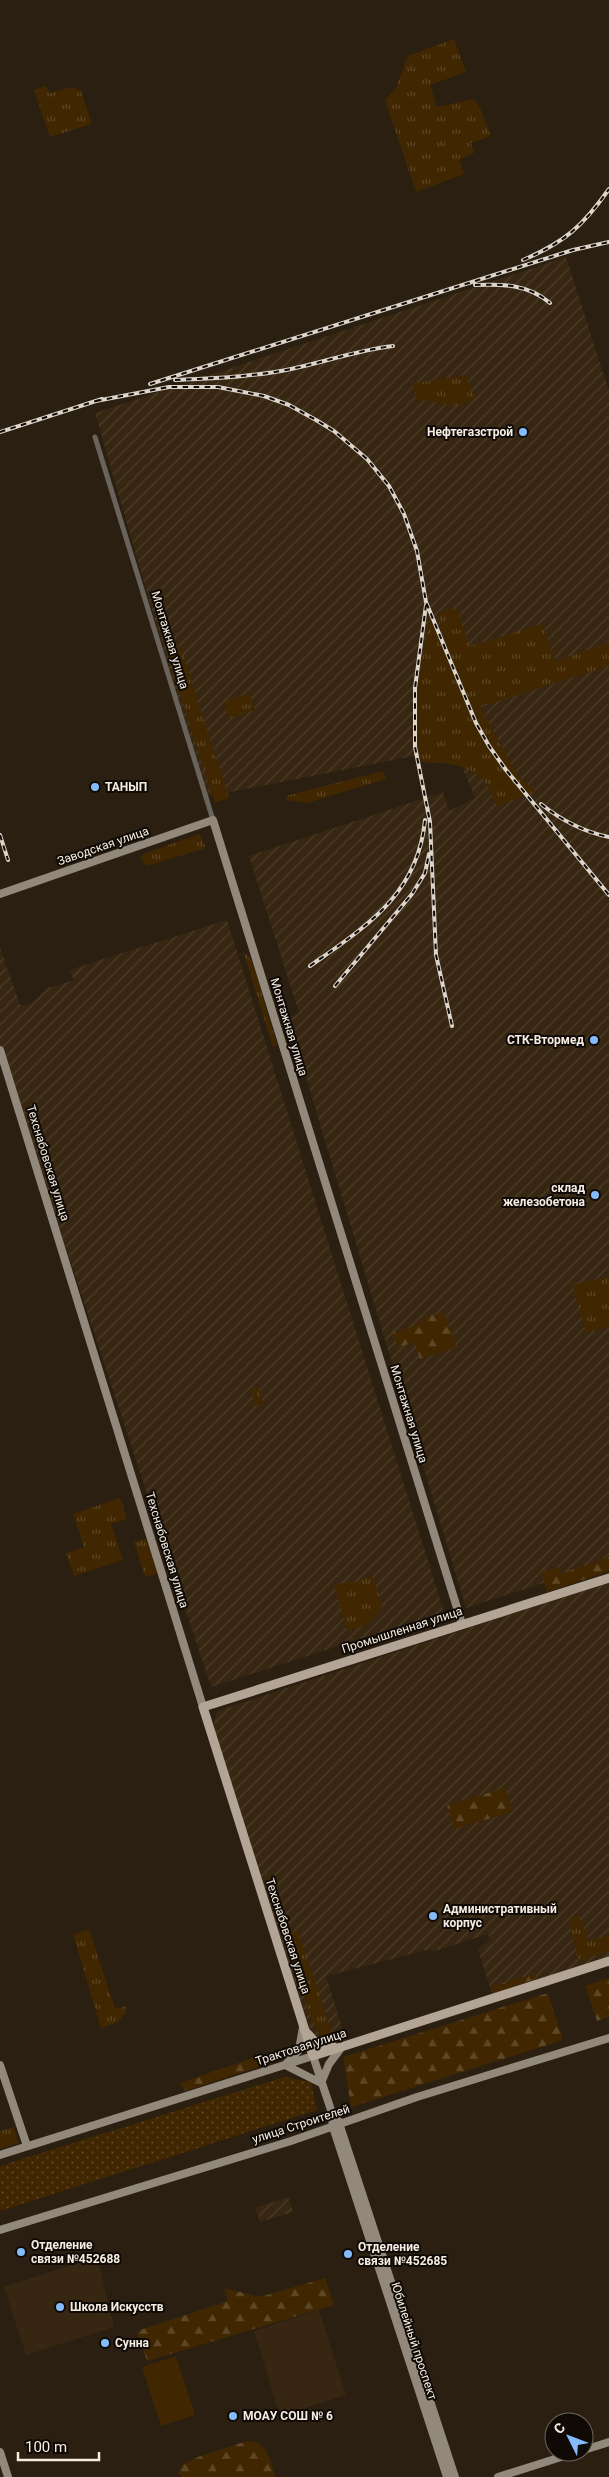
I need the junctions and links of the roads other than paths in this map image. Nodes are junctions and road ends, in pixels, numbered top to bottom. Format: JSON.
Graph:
{"nodes":[{"id":1,"x":94,"y":437,"type":"dead end"},
{"id":2,"x":213,"y":820,"type":"junction"},
{"id":3,"x":0,"y":894,"type":"edge"},
{"id":4,"x":0,"y":1050,"type":"edge"},
{"id":5,"x":609,"y":1578,"type":"edge"},
{"id":6,"x":462,"y":1624,"type":"junction"},
{"id":7,"x":203,"y":1707,"type":"junction"},
{"id":8,"x":609,"y":1961,"type":"edge"},
{"id":9,"x":303,"y":2027,"type":"junction"},
{"id":10,"x":609,"y":2038,"type":"edge"},
{"id":11,"x":341,"y":2048,"type":"junction"},
{"id":12,"x":313,"y":2056,"type":"junction"},
{"id":13,"x":0,"y":2065,"type":"edge"},
{"id":14,"x":285,"y":2065,"type":"junction"},
{"id":15,"x":321,"y":2083,"type":"junction"},
{"id":16,"x":336,"y":2125,"type":"junction"},
{"id":17,"x":27,"y":2146,"type":"junction"},
{"id":18,"x":0,"y":2155,"type":"edge"},
{"id":19,"x":0,"y":2230,"type":"edge"},
{"id":20,"x":609,"y":2442,"type":"edge"},
{"id":21,"x":594,"y":2447,"type":"edge"},
{"id":22,"x":0,"y":2452,"type":"edge"},
{"id":23,"x":546,"y":2462,"type":"edge"},
{"id":24,"x":8,"y":2477,"type":"edge"},
{"id":25,"x":446,"y":2477,"type":"edge"},
{"id":26,"x":455,"y":2477,"type":"edge"},
{"id":27,"x":498,"y":2477,"type":"edge"}],
"edges":[{"from":1,"to":2,"type":"street","name":"Монтажная улица"},
{"from":2,"to":3,"type":"main road","name":"Заводская улица"},
{"from":2,"to":6,"type":"main road","name":"Монтажная улица"},
{"from":4,"to":7,"type":"main road","name":"Техснабовская улица"},
{"from":5,"to":6,"type":"main road","name":"Промышленная улица"},
{"from":6,"to":7,"type":"main road","name":"Промышленная улица"},
{"from":7,"to":9,"type":"main road","name":"Техснабовская улица"},
{"from":8,"to":11,"type":"main road","name":"Трактовая улица"},
{"from":9,"to":11,"type":"main road"},
{"from":9,"to":12,"type":"main road","name":"Техснабовская улица"},
{"from":9,"to":14,"type":"main road"},
{"from":10,"to":16,"type":"main road","name":"улица Строителей"},
{"from":11,"to":12,"type":"main road","name":"Трактовая улица"},
{"from":11,"to":15,"type":"main road"},
{"from":12,"to":14,"type":"main road","name":"Трактовая улица"},
{"from":12,"to":15,"type":"main road"},
{"from":13,"to":17,"type":"main road"},
{"from":14,"to":15,"type":"main road"},
{"from":14,"to":17,"type":"main road","name":"Трактовая улица"},
{"from":15,"to":16,"type":"main road"},
{"from":16,"to":19,"type":"main road","name":"улица Строителей"},
{"from":16,"to":25,"type":"main road","name":"Юбилейный проспект"},
{"from":16,"to":26,"type":"main road"},
{"from":17,"to":18,"type":"main road","name":"Трактовая улица"},
{"from":20,"to":21,"type":"main road"},
{"from":22,"to":24,"type":"main road"},
{"from":23,"to":27,"type":"main road"}]}
